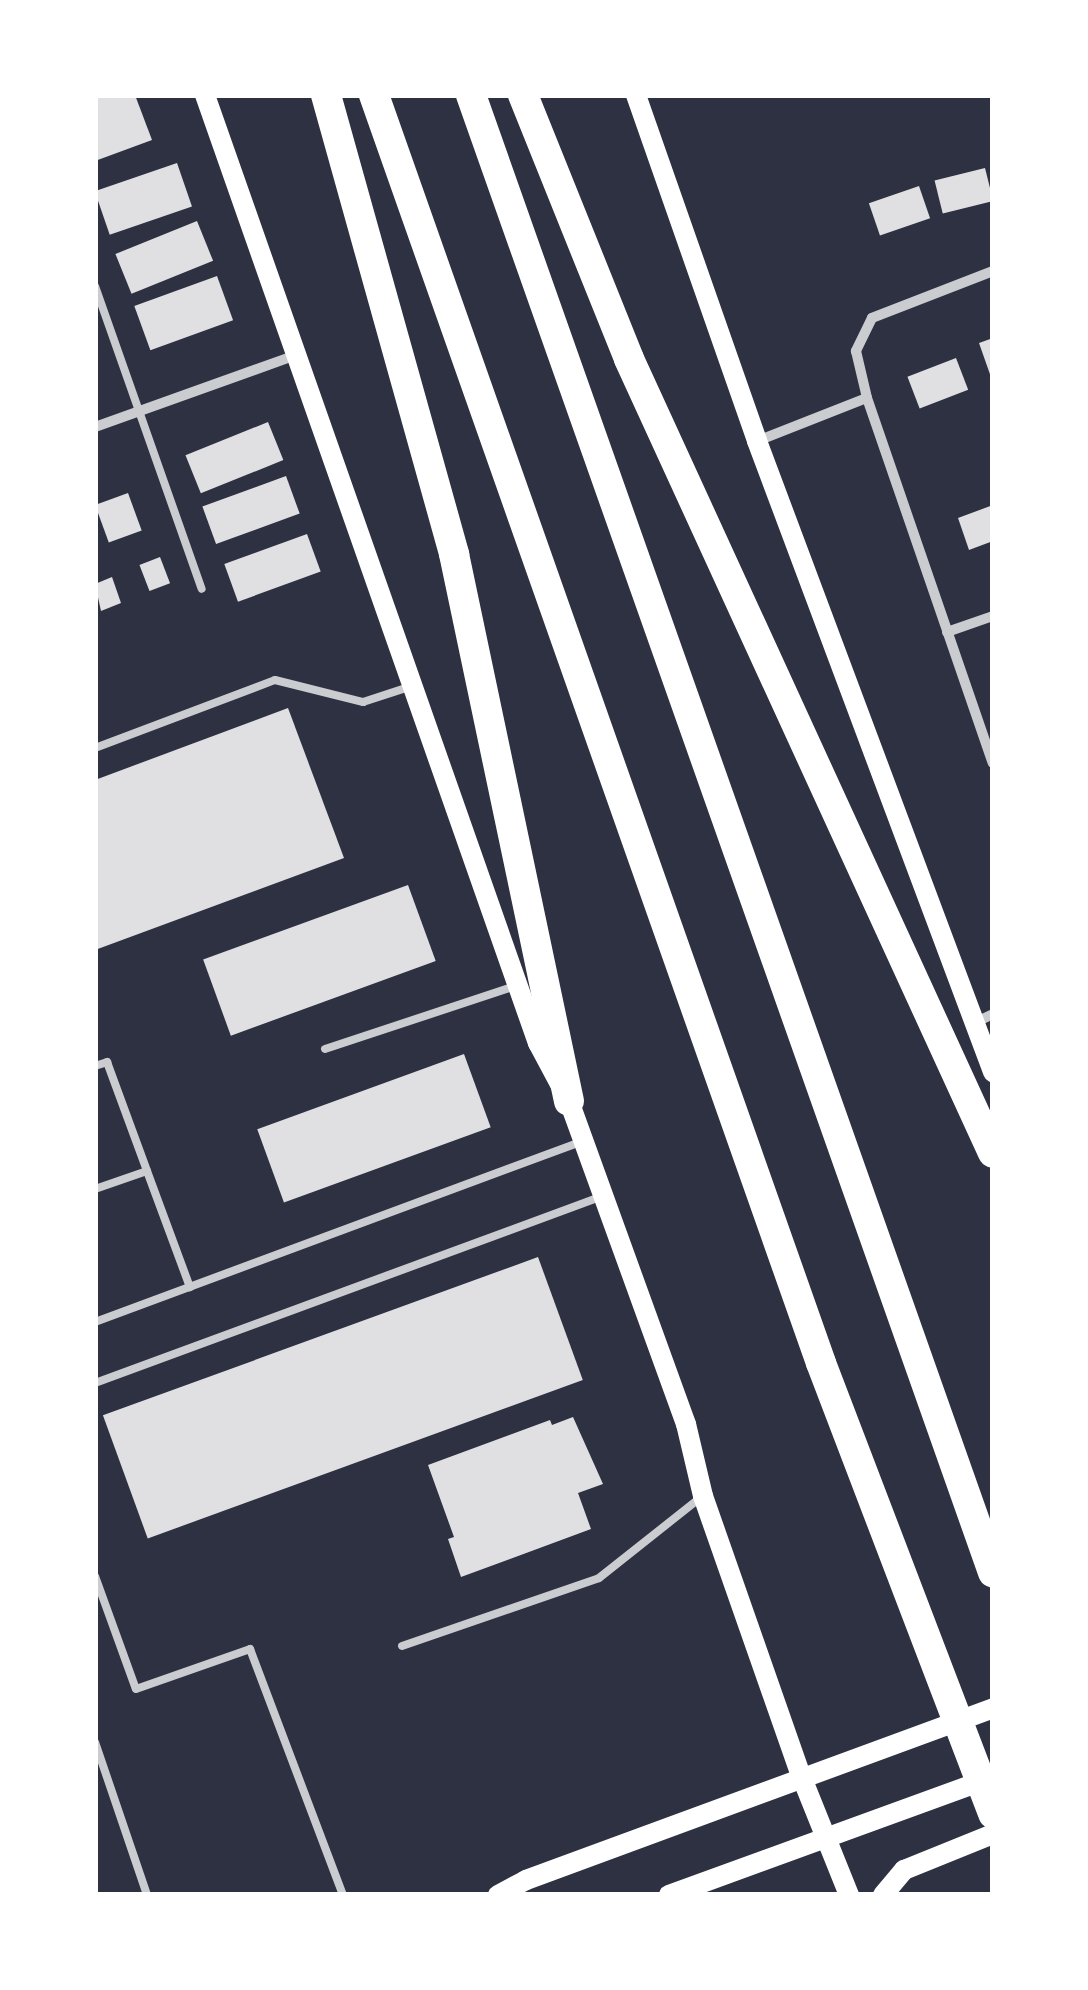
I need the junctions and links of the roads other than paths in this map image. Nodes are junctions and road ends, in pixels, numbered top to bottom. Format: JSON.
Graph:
{"nodes":[{"id":1,"x":205,"y":95,"type":"edge"},
{"id":2,"x":326,"y":95,"type":"edge"},
{"id":3,"x":374,"y":95,"type":"edge"},
{"id":4,"x":471,"y":95,"type":"edge"},
{"id":5,"x":523,"y":95,"type":"edge"},
{"id":6,"x":636,"y":95,"type":"edge"},
{"id":7,"x":993,"y":271,"type":"edge"},
{"id":8,"x":95,"y":286,"type":"edge"},
{"id":9,"x":297,"y":355,"type":"junction"},
{"id":10,"x":866,"y":398,"type":"junction"},
{"id":11,"x":138,"y":412,"type":"junction"},
{"id":12,"x":95,"y":427,"type":"edge"},
{"id":13,"x":757,"y":441,"type":"junction"},
{"id":14,"x":202,"y":589,"type":"dead end"},
{"id":15,"x":993,"y":616,"type":"edge"},
{"id":16,"x":947,"y":632,"type":"junction"},
{"id":17,"x":412,"y":686,"type":"junction"},
{"id":18,"x":95,"y":748,"type":"edge"},
{"id":19,"x":993,"y":764,"type":"edge"},
{"id":20,"x":517,"y":985,"type":"junction"},
{"id":21,"x":985,"y":1018,"type":"edge"},
{"id":22,"x":325,"y":1048,"type":"dead end"},
{"id":23,"x":95,"y":1066,"type":"edge"},
{"id":24,"x":993,"y":1072,"type":"edge"},
{"id":25,"x":568,"y":1101,"type":"junction"},
{"id":26,"x":583,"y":1141,"type":"junction"},
{"id":27,"x":993,"y":1153,"type":"edge"},
{"id":28,"x":146,"y":1171,"type":"junction"},
{"id":29,"x":95,"y":1189,"type":"edge"},
{"id":30,"x":603,"y":1196,"type":"junction"},
{"id":31,"x":190,"y":1287,"type":"junction"},
{"id":32,"x":95,"y":1322,"type":"edge"},
{"id":33,"x":95,"y":1384,"type":"edge"},
{"id":34,"x":703,"y":1496,"type":"junction"},
{"id":35,"x":993,"y":1572,"type":"edge"},
{"id":36,"x":95,"y":1576,"type":"edge"},
{"id":37,"x":402,"y":1646,"type":"dead end"},
{"id":38,"x":993,"y":1708,"type":"edge"},
{"id":39,"x":95,"y":1742,"type":"edge"},
{"id":40,"x":802,"y":1778,"type":"junction"},
{"id":41,"x":993,"y":1778,"type":"edge"},
{"id":42,"x":993,"y":1814,"type":"edge"},
{"id":43,"x":993,"y":1834,"type":"edge"},
{"id":44,"x":825,"y":1838,"type":"junction"},
{"id":45,"x":147,"y":1895,"type":"edge"},
{"id":46,"x":343,"y":1895,"type":"edge"},
{"id":47,"x":498,"y":1895,"type":"edge"},
{"id":48,"x":669,"y":1895,"type":"edge"},
{"id":49,"x":849,"y":1895,"type":"edge"},
{"id":50,"x":883,"y":1895,"type":"edge"}],
"edges":[{"from":1,"to":9,"type":"main road"},
{"from":2,"to":25,"type":"highway"},
{"from":3,"to":42,"type":"highway"},
{"from":4,"to":35,"type":"highway"},
{"from":5,"to":27,"type":"highway"},
{"from":6,"to":13,"type":"main road"},
{"from":7,"to":10,"type":"street"},
{"from":8,"to":11,"type":"lane"},
{"from":9,"to":11,"type":"street"},
{"from":9,"to":17,"type":"main road"},
{"from":10,"to":13,"type":"street"},
{"from":10,"to":16,"type":"street"},
{"from":11,"to":12,"type":"street"},
{"from":11,"to":14,"type":"lane"},
{"from":13,"to":21,"type":"main road"},
{"from":15,"to":16,"type":"street"},
{"from":16,"to":19,"type":"street"},
{"from":17,"to":18,"type":"lane"},
{"from":17,"to":20,"type":"main road"},
{"from":20,"to":22,"type":"lane"},
{"from":20,"to":25,"type":"main road"},
{"from":21,"to":24,"type":"main road"},
{"from":23,"to":28,"type":"lane"},
{"from":25,"to":26,"type":"main road"},
{"from":26,"to":30,"type":"main road"},
{"from":26,"to":31,"type":"lane"},
{"from":28,"to":29,"type":"lane"},
{"from":28,"to":31,"type":"lane"},
{"from":30,"to":33,"type":"lane"},
{"from":30,"to":34,"type":"main road"},
{"from":31,"to":32,"type":"lane"},
{"from":34,"to":37,"type":"lane"},
{"from":34,"to":40,"type":"main road"},
{"from":36,"to":46,"type":"lane"},
{"from":38,"to":40,"type":"main road"},
{"from":39,"to":45,"type":"lane"},
{"from":40,"to":44,"type":"main road"},
{"from":40,"to":47,"type":"main road"},
{"from":41,"to":44,"type":"main road"},
{"from":43,"to":50,"type":"main road"},
{"from":44,"to":48,"type":"main road"},
{"from":44,"to":49,"type":"main road"}]}
